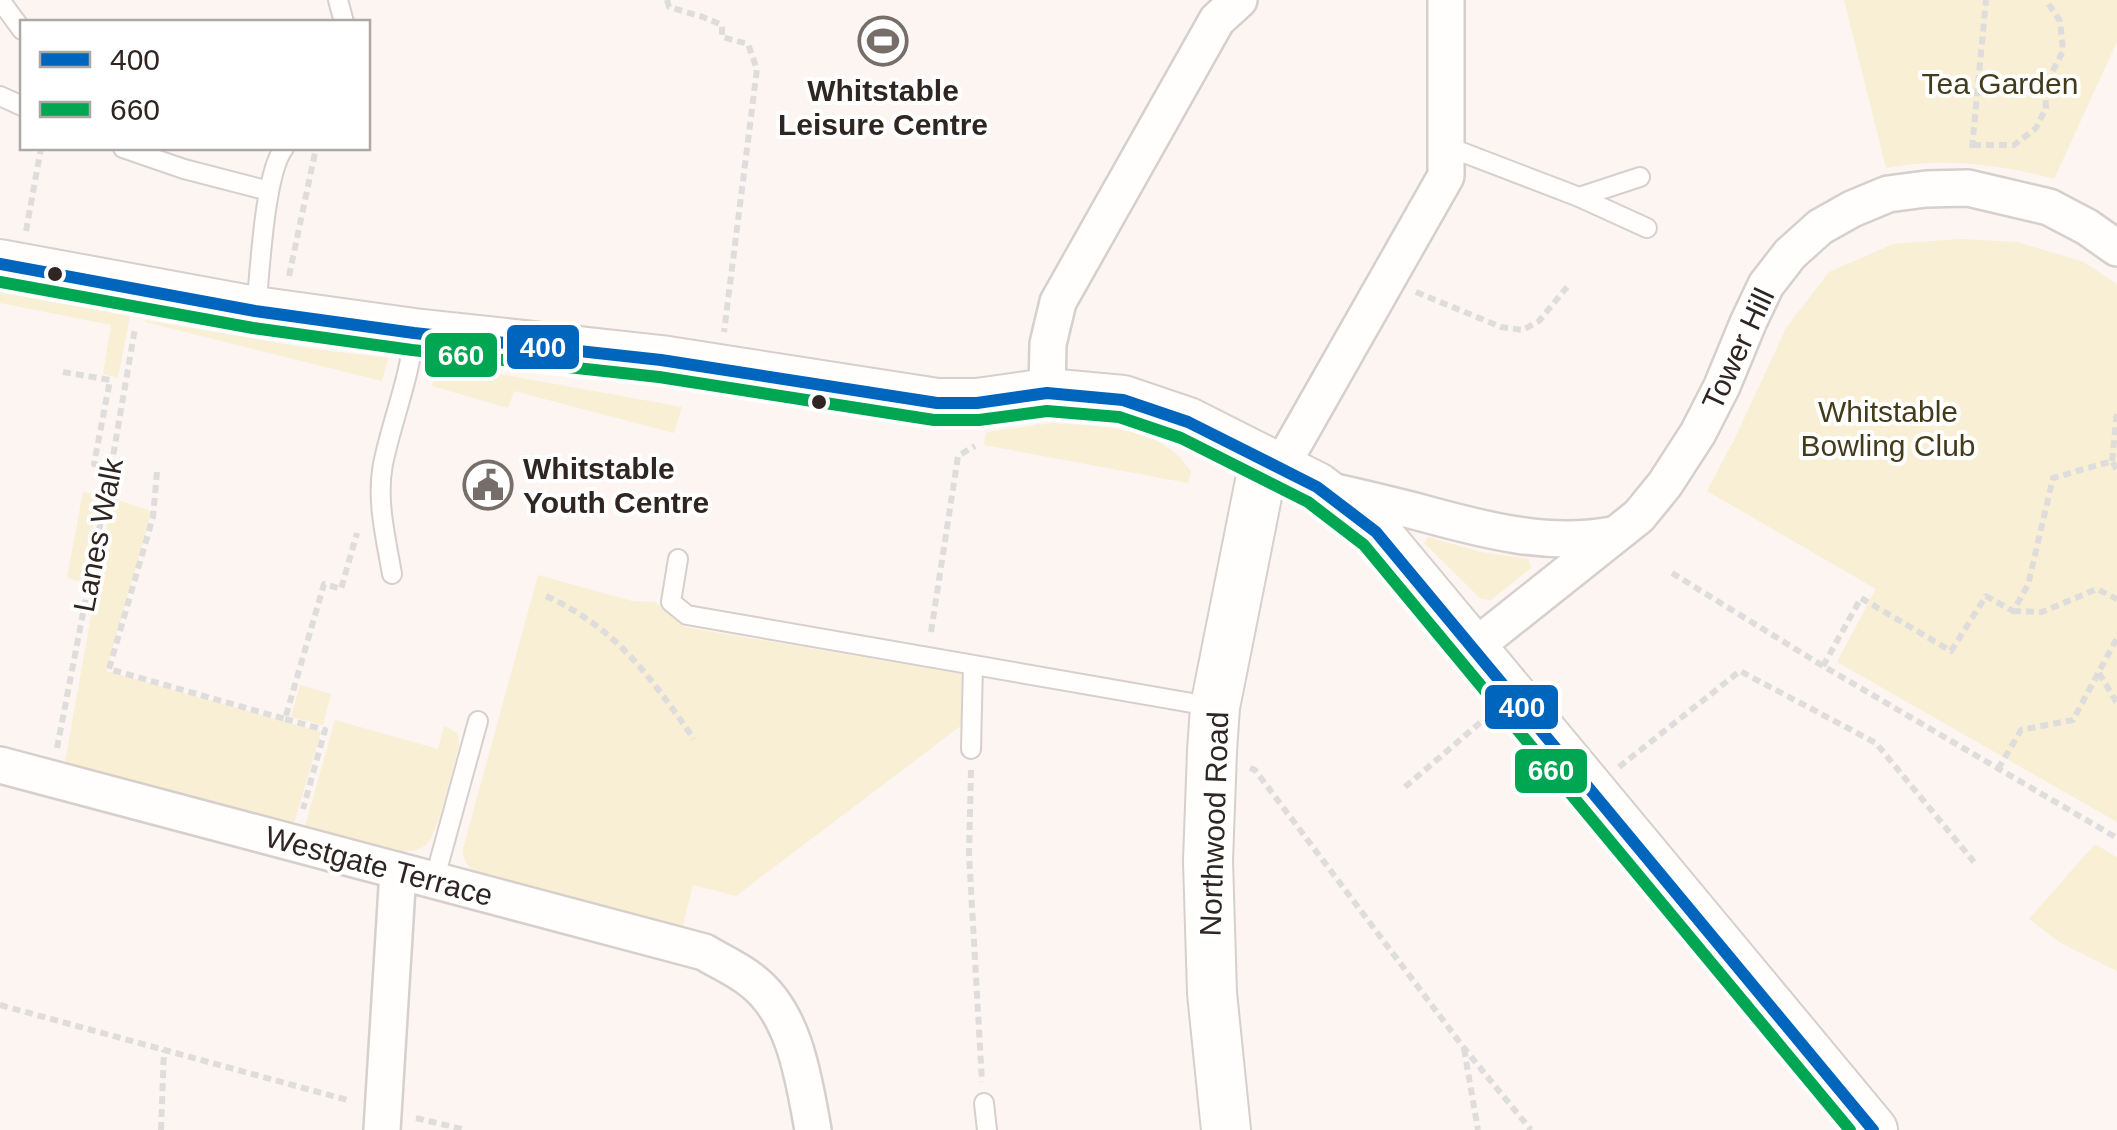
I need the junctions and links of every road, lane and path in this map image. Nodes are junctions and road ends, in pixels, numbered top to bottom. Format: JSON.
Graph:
{"nodes":[{"id":1,"x":0,"y":0,"type":"edge"},
{"id":2,"x":668,"y":0,"type":"edge"},
{"id":3,"x":1239,"y":0,"type":"edge"},
{"id":4,"x":1446,"y":0,"type":"edge"},
{"id":5,"x":1986,"y":0,"type":"edge"},
{"id":6,"x":2046,"y":0,"type":"edge"},
{"id":7,"x":20,"y":27,"type":"edge"},
{"id":8,"x":1973,"y":145,"type":"junction"},
{"id":9,"x":1446,"y":146,"type":"junction"},
{"id":10,"x":40,"y":150,"type":"edge"},
{"id":11,"x":129,"y":150,"type":"edge"},
{"id":12,"x":282,"y":150,"type":"edge"},
{"id":13,"x":1640,"y":177,"type":"dead end"},
{"id":14,"x":1968,"y":188,"type":"junction"},
{"id":15,"x":269,"y":190,"type":"junction"},
{"id":16,"x":1580,"y":197,"type":"junction"},
{"id":17,"x":1647,"y":228,"type":"dead end"},
{"id":18,"x":2117,"y":248,"type":"edge"},
{"id":19,"x":13,"y":250,"type":"edge"},
{"id":20,"x":1387,"y":280,"type":"junction"},
{"id":21,"x":1567,"y":287,"type":"dead end"},
{"id":22,"x":137,"y":289,"type":"junction"},
{"id":23,"x":256,"y":310,"type":"junction"},
{"id":24,"x":414,"y":333,"type":"junction"},
{"id":25,"x":722,"y":350,"type":"dead end"},
{"id":26,"x":63,"y":372,"type":"dead end"},
{"id":27,"x":1046,"y":393,"type":"junction"},
{"id":28,"x":2117,"y":412,"type":"edge"},
{"id":29,"x":975,"y":446,"type":"dead end"},
{"id":30,"x":2112,"y":462,"type":"junction"},
{"id":31,"x":112,"y":468,"type":"junction"},
{"id":32,"x":382,"y":468,"type":"junction"},
{"id":33,"x":2117,"y":470,"type":"edge"},
{"id":34,"x":157,"y":472,"type":"dead end"},
{"id":35,"x":1287,"y":472,"type":"junction"},
{"id":36,"x":1614,"y":535,"type":"junction"},
{"id":37,"x":678,"y":559,"type":"dead end"},
{"id":38,"x":392,"y":574,"type":"dead end"},
{"id":39,"x":1672,"y":574,"type":"dead end"},
{"id":40,"x":546,"y":596,"type":"dead end"},
{"id":41,"x":2117,"y":599,"type":"edge"},
{"id":42,"x":2013,"y":610,"type":"junction"},
{"id":43,"x":2117,"y":638,"type":"edge"},
{"id":44,"x":1472,"y":649,"type":"junction"},
{"id":45,"x":927,"y":657,"type":"junction"},
{"id":46,"x":973,"y":665,"type":"junction"},
{"id":47,"x":1823,"y":666,"type":"junction"},
{"id":48,"x":2099,"y":672,"type":"junction"},
{"id":49,"x":1512,"y":696,"type":"junction"},
{"id":50,"x":2117,"y":703,"type":"edge"},
{"id":51,"x":285,"y":718,"type":"junction"},
{"id":52,"x":478,"y":721,"type":"dead end"},
{"id":53,"x":1213,"y":729,"type":"junction"},
{"id":54,"x":694,"y":739,"type":"dead end"},
{"id":55,"x":972,"y":749,"type":"joint"},
{"id":56,"x":0,"y":766,"type":"edge"},
{"id":57,"x":1998,"y":769,"type":"junction"},
{"id":58,"x":52,"y":779,"type":"junction"},
{"id":59,"x":1404,"y":787,"type":"dead end"},
{"id":60,"x":1590,"y":789,"type":"junction"},
{"id":61,"x":2117,"y":838,"type":"edge"},
{"id":62,"x":294,"y":843,"type":"junction"},
{"id":63,"x":1974,"y":862,"type":"dead end"},
{"id":64,"x":398,"y":871,"type":"junction"},
{"id":65,"x":434,"y":880,"type":"junction"},
{"id":66,"x":0,"y":1004,"type":"edge"},
{"id":67,"x":1464,"y":1048,"type":"junction"},
{"id":68,"x":164,"y":1050,"type":"junction"},
{"id":69,"x":984,"y":1103,"type":"joint"},
{"id":70,"x":383,"y":1120,"type":"edge"},
{"id":71,"x":161,"y":1130,"type":"edge"},
{"id":72,"x":466,"y":1130,"type":"edge"},
{"id":73,"x":813,"y":1130,"type":"edge"},
{"id":74,"x":987,"y":1130,"type":"edge"},
{"id":75,"x":1226,"y":1130,"type":"edge"},
{"id":76,"x":1478,"y":1130,"type":"edge"},
{"id":77,"x":1531,"y":1130,"type":"edge"},
{"id":78,"x":1873,"y":1130,"type":"edge"}],
"edges":[{"from":1,"to":7,"type":"lane"},
{"from":2,"to":25,"type":"path"},
{"from":3,"to":27,"type":"street"},
{"from":4,"to":9,"type":"street"},
{"from":5,"to":8,"type":"path"},
{"from":6,"to":8,"type":"path"},
{"from":8,"to":14,"type":"path"},
{"from":9,"to":16,"type":"lane"},
{"from":9,"to":20,"type":"street"},
{"from":10,"to":19,"type":"path"},
{"from":11,"to":15,"type":"lane"},
{"from":12,"to":15,"type":"lane"},
{"from":13,"to":16,"type":"lane"},
{"from":14,"to":18,"type":"street","name":"Tower Hill"},
{"from":14,"to":36,"type":"street","name":"Tower Hill"},
{"from":15,"to":23,"type":"lane"},
{"from":16,"to":17,"type":"lane"},
{"from":19,"to":22,"type":"main road"},
{"from":20,"to":21,"type":"path"},
{"from":20,"to":35,"type":"street"},
{"from":22,"to":23,"type":"main road"},
{"from":22,"to":31,"type":"path","name":"Lanes Walk"},
{"from":23,"to":24,"type":"main road"},
{"from":24,"to":27,"type":"main road"},
{"from":24,"to":32,"type":"lane"},
{"from":26,"to":31,"type":"path"},
{"from":27,"to":35,"type":"main road"},
{"from":28,"to":30,"type":"path"},
{"from":29,"to":45,"type":"path"},
{"from":30,"to":33,"type":"path"},
{"from":30,"to":42,"type":"path"},
{"from":31,"to":58,"type":"path","name":"Lanes Walk"},
{"from":32,"to":38,"type":"lane"},
{"from":32,"to":51,"type":"path"},
{"from":34,"to":51,"type":"path"},
{"from":35,"to":36,"type":"street"},
{"from":35,"to":44,"type":"main road"},
{"from":35,"to":53,"type":"main road","name":"Northwood Road"},
{"from":36,"to":44,"type":"street","name":"Tower Hill"},
{"from":37,"to":45,"type":"lane"},
{"from":39,"to":47,"type":"path"},
{"from":40,"to":54,"type":"path"},
{"from":41,"to":42,"type":"path"},
{"from":42,"to":47,"type":"path"},
{"from":43,"to":48,"type":"path"},
{"from":44,"to":49,"type":"main road"},
{"from":45,"to":46,"type":"lane"},
{"from":46,"to":53,"type":"lane"},
{"from":46,"to":55,"type":"lane"},
{"from":47,"to":57,"type":"path"},
{"from":48,"to":50,"type":"path"},
{"from":48,"to":57,"type":"path"},
{"from":49,"to":59,"type":"path"},
{"from":49,"to":60,"type":"main road"},
{"from":51,"to":62,"type":"path"},
{"from":52,"to":65,"type":"lane"},
{"from":53,"to":67,"type":"path"},
{"from":53,"to":75,"type":"main road","name":"Northwood Road"},
{"from":55,"to":69,"type":"path"},
{"from":56,"to":58,"type":"street","name":"Westgate Terrace"},
{"from":57,"to":61,"type":"path"},
{"from":58,"to":62,"type":"street","name":"Westgate Terrace"},
{"from":60,"to":63,"type":"path"},
{"from":60,"to":78,"type":"main road"},
{"from":62,"to":64,"type":"street","name":"Westgate Terrace"},
{"from":64,"to":65,"type":"street","name":"Westgate Terrace"},
{"from":64,"to":70,"type":"street"},
{"from":65,"to":73,"type":"street","name":"Westgate Terrace"},
{"from":66,"to":68,"type":"path"},
{"from":67,"to":76,"type":"path"},
{"from":67,"to":77,"type":"path"},
{"from":68,"to":70,"type":"path"},
{"from":68,"to":71,"type":"path"},
{"from":69,"to":74,"type":"lane"},
{"from":70,"to":72,"type":"path"}]}
